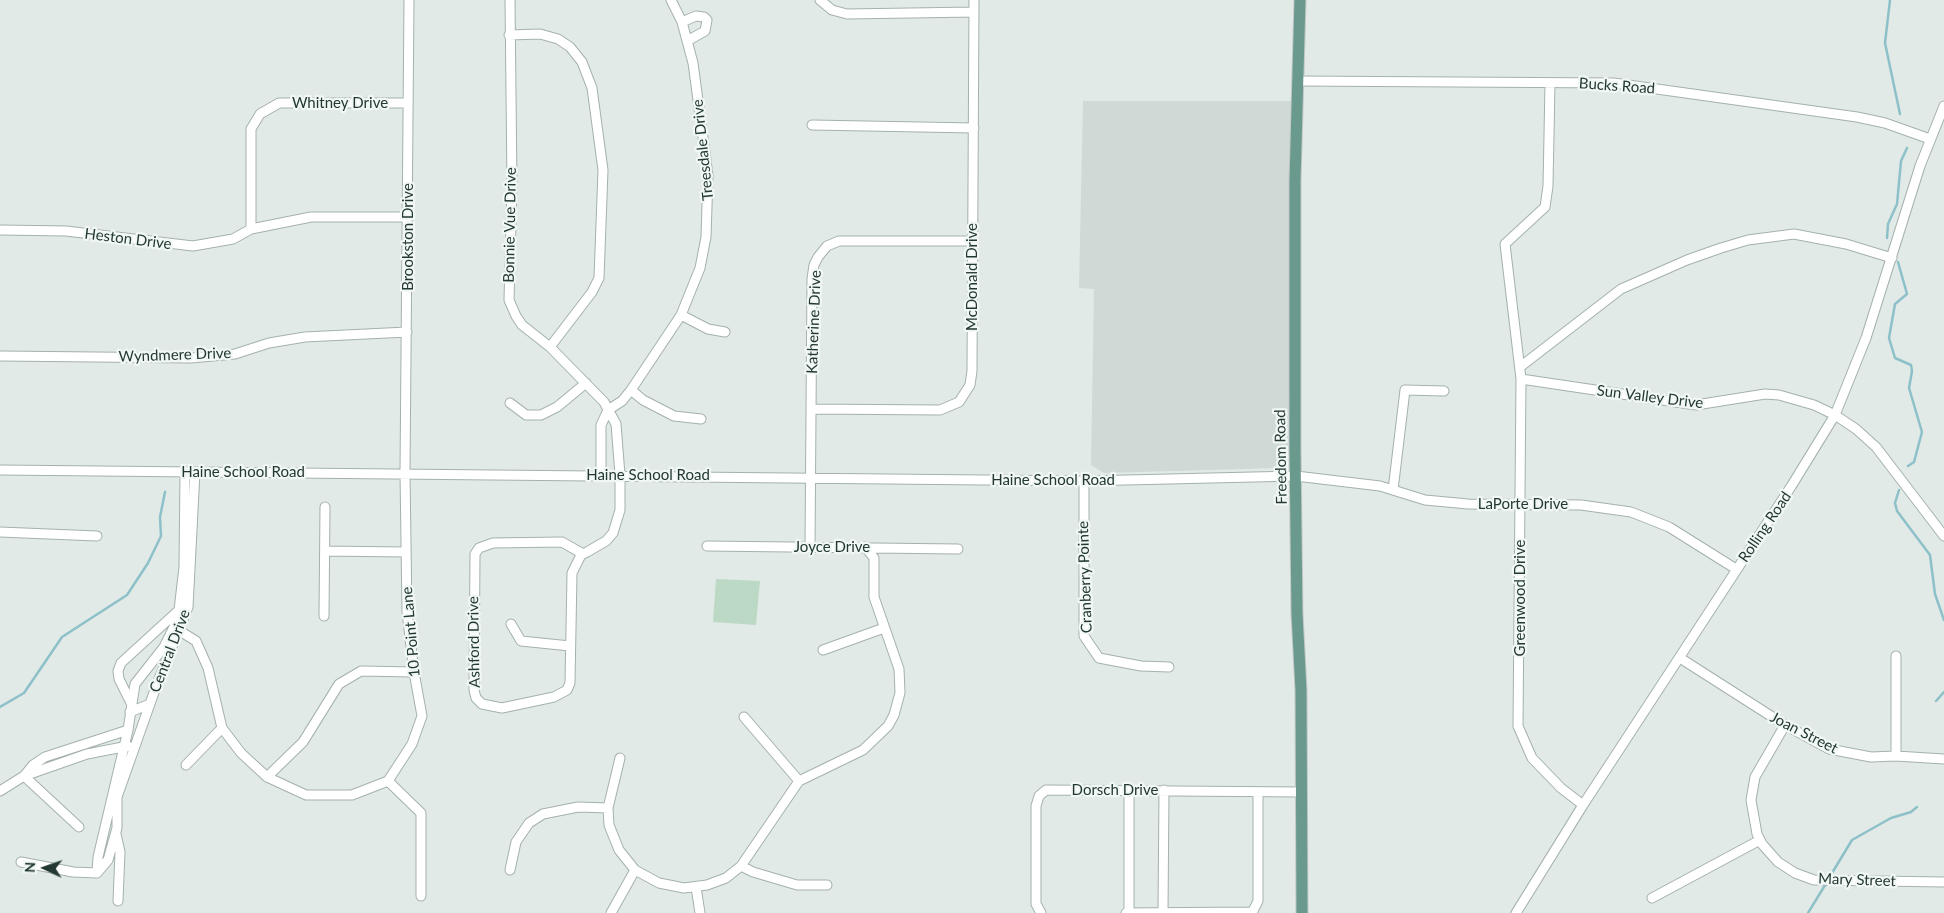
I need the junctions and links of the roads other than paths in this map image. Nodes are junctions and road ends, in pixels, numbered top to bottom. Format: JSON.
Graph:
{"nodes":[{"id":1,"x":409,"y":0,"type":"edge"},
{"id":2,"x":510,"y":0,"type":"edge"},
{"id":3,"x":671,"y":0,"type":"edge"},
{"id":4,"x":820,"y":0,"type":"edge"},
{"id":5,"x":974,"y":0,"type":"edge"},
{"id":6,"x":1300,"y":0,"type":"edge"},
{"id":7,"x":974,"y":12,"type":"junction"},
{"id":8,"x":682,"y":22,"type":"junction"},
{"id":9,"x":510,"y":35,"type":"junction"},
{"id":10,"x":688,"y":41,"type":"junction"},
{"id":11,"x":1299,"y":81,"type":"junction"},
{"id":12,"x":1550,"y":83,"type":"junction"},
{"id":13,"x":408,"y":103,"type":"junction"},
{"id":14,"x":1944,"y":106,"type":"edge"},
{"id":15,"x":812,"y":125,"type":"dead end"},
{"id":16,"x":974,"y":128,"type":"junction"},
{"id":17,"x":1930,"y":139,"type":"junction"},
{"id":18,"x":408,"y":217,"type":"junction"},
{"id":19,"x":251,"y":228,"type":"junction"},
{"id":20,"x":0,"y":230,"type":"edge"},
{"id":21,"x":972,"y":241,"type":"junction"},
{"id":22,"x":1892,"y":258,"type":"junction"},
{"id":23,"x":681,"y":315,"type":"junction"},
{"id":24,"x":407,"y":332,"type":"junction"},
{"id":25,"x":725,"y":332,"type":"dead end"},
{"id":26,"x":550,"y":347,"type":"junction"},
{"id":27,"x":0,"y":356,"type":"edge"},
{"id":28,"x":1520,"y":367,"type":"junction"},
{"id":29,"x":1521,"y":379,"type":"junction"},
{"id":30,"x":586,"y":383,"type":"junction"},
{"id":31,"x":631,"y":390,"type":"junction"},
{"id":32,"x":1444,"y":391,"type":"dead end"},
{"id":33,"x":510,"y":403,"type":"dead end"},
{"id":34,"x":812,"y":409,"type":"junction"},
{"id":35,"x":608,"y":410,"type":"junction"},
{"id":36,"x":1835,"y":415,"type":"junction"},
{"id":37,"x":701,"y":419,"type":"dead end"},
{"id":38,"x":0,"y":470,"type":"edge"},
{"id":39,"x":186,"y":472,"type":"junction"},
{"id":40,"x":195,"y":472,"type":"junction"},
{"id":41,"x":405,"y":473,"type":"junction"},
{"id":42,"x":620,"y":475,"type":"junction"},
{"id":43,"x":601,"y":476,"type":"junction"},
{"id":44,"x":810,"y":476,"type":"junction"},
{"id":45,"x":1296,"y":476,"type":"junction"},
{"id":46,"x":1084,"y":481,"type":"junction"},
{"id":47,"x":1393,"y":490,"type":"junction"},
{"id":48,"x":1521,"y":504,"type":"junction"},
{"id":49,"x":325,"y":507,"type":"dead end"},
{"id":50,"x":0,"y":532,"type":"edge"},
{"id":51,"x":98,"y":536,"type":"dead end"},
{"id":52,"x":1944,"y":536,"type":"edge"},
{"id":53,"x":707,"y":546,"type":"dead end"},
{"id":54,"x":810,"y":548,"type":"junction"},
{"id":55,"x":865,"y":548,"type":"junction"},
{"id":56,"x":958,"y":549,"type":"dead end"},
{"id":57,"x":325,"y":551,"type":"junction"},
{"id":58,"x":406,"y":552,"type":"junction"},
{"id":59,"x":583,"y":554,"type":"junction"},
{"id":60,"x":1736,"y":570,"type":"junction"},
{"id":61,"x":179,"y":610,"type":"junction"},
{"id":62,"x":324,"y":616,"type":"dead end"},
{"id":63,"x":511,"y":624,"type":"dead end"},
{"id":64,"x":884,"y":628,"type":"junction"},
{"id":65,"x":176,"y":629,"type":"junction"},
{"id":66,"x":570,"y":646,"type":"junction"},
{"id":67,"x":823,"y":650,"type":"dead end"},
{"id":68,"x":1896,"y":656,"type":"dead end"},
{"id":69,"x":1680,"y":658,"type":"junction"},
{"id":70,"x":1169,"y":666,"type":"dead end"},
{"id":71,"x":414,"y":672,"type":"junction"},
{"id":72,"x":150,"y":704,"type":"junction"},
{"id":73,"x":131,"y":708,"type":"junction"},
{"id":74,"x":744,"y":717,"type":"dead end"},
{"id":75,"x":1785,"y":725,"type":"junction"},
{"id":76,"x":222,"y":728,"type":"junction"},
{"id":77,"x":128,"y":730,"type":"junction"},
{"id":78,"x":139,"y":738,"type":"junction"},
{"id":79,"x":124,"y":748,"type":"junction"},
{"id":80,"x":1896,"y":756,"type":"junction"},
{"id":81,"x":620,"y":758,"type":"dead end"},
{"id":82,"x":1944,"y":759,"type":"edge"},
{"id":83,"x":186,"y":765,"type":"dead end"},
{"id":84,"x":24,"y":776,"type":"junction"},
{"id":85,"x":268,"y":777,"type":"junction"},
{"id":86,"x":388,"y":780,"type":"junction"},
{"id":87,"x":799,"y":780,"type":"junction"},
{"id":88,"x":1129,"y":790,"type":"junction"},
{"id":89,"x":1164,"y":790,"type":"junction"},
{"id":90,"x":0,"y":791,"type":"edge"},
{"id":91,"x":1258,"y":792,"type":"junction"},
{"id":92,"x":1302,"y":792,"type":"junction"},
{"id":93,"x":1583,"y":805,"type":"junction"},
{"id":94,"x":608,"y":808,"type":"junction"},
{"id":95,"x":106,"y":822,"type":"junction"},
{"id":96,"x":79,"y":827,"type":"dead end"},
{"id":97,"x":116,"y":834,"type":"junction"},
{"id":98,"x":1760,"y":840,"type":"junction"},
{"id":99,"x":21,"y":862,"type":"dead end"},
{"id":100,"x":740,"y":866,"type":"junction"},
{"id":101,"x":510,"y":870,"type":"dead end"},
{"id":102,"x":635,"y":870,"type":"junction"},
{"id":103,"x":97,"y":873,"type":"junction"},
{"id":104,"x":1944,"y":882,"type":"edge"},
{"id":105,"x":827,"y":885,"type":"dead end"},
{"id":106,"x":696,"y":887,"type":"junction"},
{"id":107,"x":421,"y":896,"type":"dead end"},
{"id":108,"x":1652,"y":898,"type":"dead end"},
{"id":109,"x":118,"y":901,"type":"dead end"},
{"id":110,"x":1163,"y":912,"type":"edge"},
{"id":111,"x":611,"y":913,"type":"edge"},
{"id":112,"x":700,"y":913,"type":"edge"},
{"id":113,"x":1041,"y":913,"type":"edge"},
{"id":114,"x":1128,"y":913,"type":"edge"},
{"id":115,"x":1302,"y":913,"type":"edge"},
{"id":116,"x":1516,"y":913,"type":"edge"}],
"edges":[{"from":1,"to":13,"type":"street","name":"Brookston Drive"},
{"from":2,"to":9,"type":"street","name":"Bonnie Vue Drive"},
{"from":3,"to":8,"type":"street","name":"Treesdale Drive"},
{"from":4,"to":7,"type":"street"},
{"from":5,"to":7,"type":"street","name":"McDonald Drive"},
{"from":6,"to":11,"type":"main road","name":"Freedom Road"},
{"from":7,"to":16,"type":"street","name":"McDonald Drive"},
{"from":8,"to":10,"type":"street","name":"Treesdale Drive"},
{"from":8,"to":10,"type":"street"},
{"from":9,"to":26,"type":"street","name":"Bonnie Vue Drive"},
{"from":9,"to":26,"type":"street"},
{"from":10,"to":23,"type":"street","name":"Treesdale Drive"},
{"from":11,"to":12,"type":"street","name":"Bucks Road"},
{"from":11,"to":45,"type":"main road","name":"Freedom Road"},
{"from":12,"to":17,"type":"street","name":"Bucks Road"},
{"from":12,"to":28,"type":"street","name":"Greenwood Drive"},
{"from":13,"to":18,"type":"street","name":"Brookston Drive"},
{"from":13,"to":19,"type":"street","name":"Whitney Drive"},
{"from":14,"to":17,"type":"street","name":"Rolling Road"},
{"from":15,"to":16,"type":"street"},
{"from":16,"to":21,"type":"street","name":"McDonald Drive"},
{"from":17,"to":22,"type":"street","name":"Rolling Road"},
{"from":18,"to":19,"type":"street"},
{"from":18,"to":24,"type":"street","name":"Brookston Drive"},
{"from":19,"to":20,"type":"street","name":"Heston Drive"},
{"from":21,"to":34,"type":"street","name":"Katherine Drive"},
{"from":21,"to":34,"type":"street","name":"McDonald Drive"},
{"from":22,"to":28,"type":"street"},
{"from":22,"to":36,"type":"street","name":"Rolling Road"},
{"from":23,"to":25,"type":"street"},
{"from":23,"to":31,"type":"street","name":"Treesdale Drive"},
{"from":24,"to":27,"type":"street","name":"Wyndmere Drive"},
{"from":24,"to":41,"type":"street","name":"Brookston Drive"},
{"from":26,"to":30,"type":"street","name":"Bonnie Vue Drive"},
{"from":28,"to":29,"type":"street","name":"Greenwood Drive"},
{"from":29,"to":36,"type":"street","name":"Sun Valley Drive"},
{"from":29,"to":48,"type":"street","name":"Greenwood Drive"},
{"from":30,"to":33,"type":"street"},
{"from":30,"to":35,"type":"street","name":"Bonnie Vue Drive"},
{"from":31,"to":35,"type":"street","name":"Treesdale Drive"},
{"from":31,"to":37,"type":"street"},
{"from":32,"to":47,"type":"street"},
{"from":34,"to":44,"type":"street","name":"Katherine Drive"},
{"from":35,"to":42,"type":"street","name":"Bonnie Vue Drive"},
{"from":35,"to":43,"type":"street"},
{"from":36,"to":52,"type":"street","name":"Sun Valley Drive"},
{"from":36,"to":60,"type":"street","name":"Rolling Road"},
{"from":38,"to":39,"type":"street","name":"Haine School Road"},
{"from":39,"to":40,"type":"street","name":"Haine School Road"},
{"from":39,"to":61,"type":"street","name":"Central Drive"},
{"from":40,"to":41,"type":"street","name":"Haine School Road"},
{"from":40,"to":65,"type":"street","name":"Central Drive"},
{"from":41,"to":43,"type":"street","name":"Haine School Road"},
{"from":41,"to":58,"type":"street","name":"10 Point Lane"},
{"from":42,"to":43,"type":"street","name":"Haine School Road"},
{"from":42,"to":44,"type":"street","name":"Haine School Road"},
{"from":42,"to":59,"type":"street"},
{"from":44,"to":46,"type":"street","name":"Haine School Road"},
{"from":44,"to":54,"type":"street","name":"Katherine Drive"},
{"from":45,"to":46,"type":"street","name":"Haine School Road"},
{"from":45,"to":47,"type":"street","name":"LaPorte Drive"},
{"from":45,"to":92,"type":"main road","name":"Freedom Road"},
{"from":46,"to":70,"type":"street","name":"Cranberry Pointe"},
{"from":47,"to":48,"type":"street","name":"LaPorte Drive"},
{"from":48,"to":60,"type":"street","name":"LaPorte Drive"},
{"from":48,"to":93,"type":"street","name":"Greenwood Drive"},
{"from":49,"to":57,"type":"street"},
{"from":50,"to":51,"type":"street"},
{"from":53,"to":54,"type":"street","name":"Joyce Drive"},
{"from":54,"to":55,"type":"street","name":"Joyce Drive"},
{"from":55,"to":56,"type":"street","name":"Joyce Drive"},
{"from":55,"to":64,"type":"street"},
{"from":57,"to":58,"type":"street"},
{"from":57,"to":62,"type":"street"},
{"from":58,"to":71,"type":"street","name":"10 Point Lane"},
{"from":59,"to":66,"type":"street","name":"Ashford Drive"},
{"from":59,"to":66,"type":"street","name":"Ashford Drive"},
{"from":60,"to":69,"type":"street","name":"Rolling Road"},
{"from":61,"to":65,"type":"street","name":"Central Drive"},
{"from":61,"to":73,"type":"street","name":"Central Drive"},
{"from":63,"to":66,"type":"street"},
{"from":64,"to":67,"type":"street"},
{"from":64,"to":87,"type":"street"},
{"from":65,"to":72,"type":"street","name":"Central Drive"},
{"from":65,"to":73,"type":"street","name":"Central Drive"},
{"from":65,"to":76,"type":"street"},
{"from":68,"to":80,"type":"street"},
{"from":69,"to":75,"type":"street","name":"Joan Street"},
{"from":69,"to":93,"type":"street","name":"Rolling Road"},
{"from":71,"to":85,"type":"street"},
{"from":71,"to":86,"type":"street","name":"10 Point Lane"},
{"from":72,"to":73,"type":"street"},
{"from":72,"to":78,"type":"street","name":"Central Drive"},
{"from":73,"to":77,"type":"street","name":"Central Drive"},
{"from":74,"to":87,"type":"street"},
{"from":75,"to":80,"type":"street","name":"Joan Street"},
{"from":75,"to":98,"type":"street","name":"Mary Street"},
{"from":76,"to":83,"type":"street"},
{"from":76,"to":85,"type":"street"},
{"from":77,"to":79,"type":"street","name":"Central Drive"},
{"from":77,"to":84,"type":"street"},
{"from":78,"to":79,"type":"street"},
{"from":78,"to":97,"type":"street","name":"Central Drive"},
{"from":79,"to":84,"type":"street"},
{"from":79,"to":95,"type":"street","name":"Central Drive"},
{"from":80,"to":82,"type":"street","name":"Joan Street"},
{"from":81,"to":94,"type":"street"},
{"from":84,"to":90,"type":"street"},
{"from":84,"to":96,"type":"street"},
{"from":85,"to":86,"type":"street"},
{"from":86,"to":107,"type":"street"},
{"from":87,"to":100,"type":"street"},
{"from":88,"to":89,"type":"street","name":"Dorsch Drive"},
{"from":88,"to":113,"type":"street","name":"Dorsch Drive"},
{"from":88,"to":114,"type":"street"},
{"from":89,"to":91,"type":"street","name":"Dorsch Drive"},
{"from":89,"to":110,"type":"street"},
{"from":91,"to":92,"type":"street","name":"Dorsch Drive"},
{"from":91,"to":110,"type":"street"},
{"from":92,"to":115,"type":"main road","name":"Freedom Road"},
{"from":93,"to":116,"type":"street","name":"Rolling Road"},
{"from":94,"to":101,"type":"street"},
{"from":94,"to":102,"type":"street"},
{"from":95,"to":97,"type":"street"},
{"from":95,"to":103,"type":"street","name":"Central Drive"},
{"from":97,"to":103,"type":"street","name":"Central Drive"},
{"from":97,"to":109,"type":"street","name":"Central Drive"},
{"from":98,"to":104,"type":"street","name":"Mary Street"},
{"from":98,"to":108,"type":"street"},
{"from":99,"to":103,"type":"street"},
{"from":100,"to":105,"type":"street"},
{"from":100,"to":106,"type":"street"},
{"from":102,"to":106,"type":"street"},
{"from":102,"to":111,"type":"street"},
{"from":106,"to":112,"type":"street"},
{"from":110,"to":114,"type":"street"}]}
